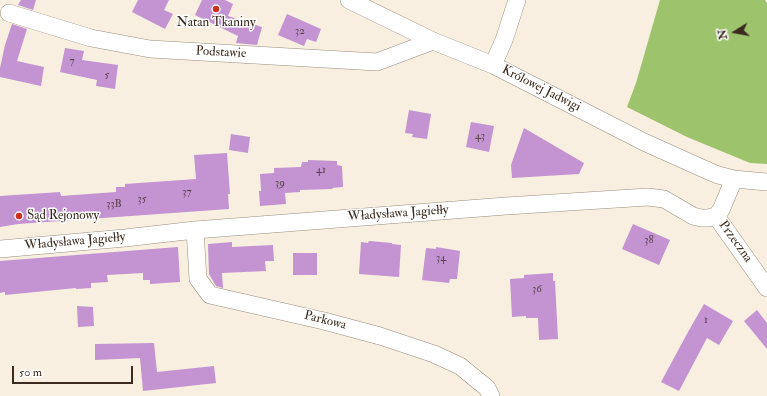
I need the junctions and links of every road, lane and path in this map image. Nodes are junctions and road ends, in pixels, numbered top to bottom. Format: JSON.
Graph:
{"nodes":[{"id":1,"x":349,"y":0,"type":"edge"},
{"id":2,"x":517,"y":0,"type":"edge"},
{"id":3,"x":9,"y":13,"type":"dead end"},
{"id":4,"x":433,"y":41,"type":"junction"},
{"id":5,"x":493,"y":65,"type":"junction"},
{"id":6,"x":734,"y":179,"type":"junction"},
{"id":7,"x":767,"y":182,"type":"edge"},
{"id":8,"x":716,"y":216,"type":"junction"},
{"id":9,"x":195,"y":230,"type":"junction"},
{"id":10,"x":0,"y":249,"type":"edge"},
{"id":11,"x":767,"y":288,"type":"edge"},
{"id":12,"x":491,"y":396,"type":"edge"}],
"edges":[{"from":1,"to":4,"type":"street","name":"Królowej Jadwigi"},
{"from":2,"to":5,"type":"street"},
{"from":3,"to":4,"type":"street","name":"Podstawie"},
{"from":4,"to":5,"type":"street","name":"Królowej Jadwigi"},
{"from":5,"to":6,"type":"street","name":"Królowej Jadwigi"},
{"from":6,"to":7,"type":"street"},
{"from":6,"to":8,"type":"street"},
{"from":8,"to":9,"type":"street","name":"Władysława Jagiełły"},
{"from":8,"to":11,"type":"street","name":"Przeczna"},
{"from":9,"to":10,"type":"street","name":"Władysława Jagiełły"},
{"from":9,"to":12,"type":"street","name":"Parkowa"}]}
